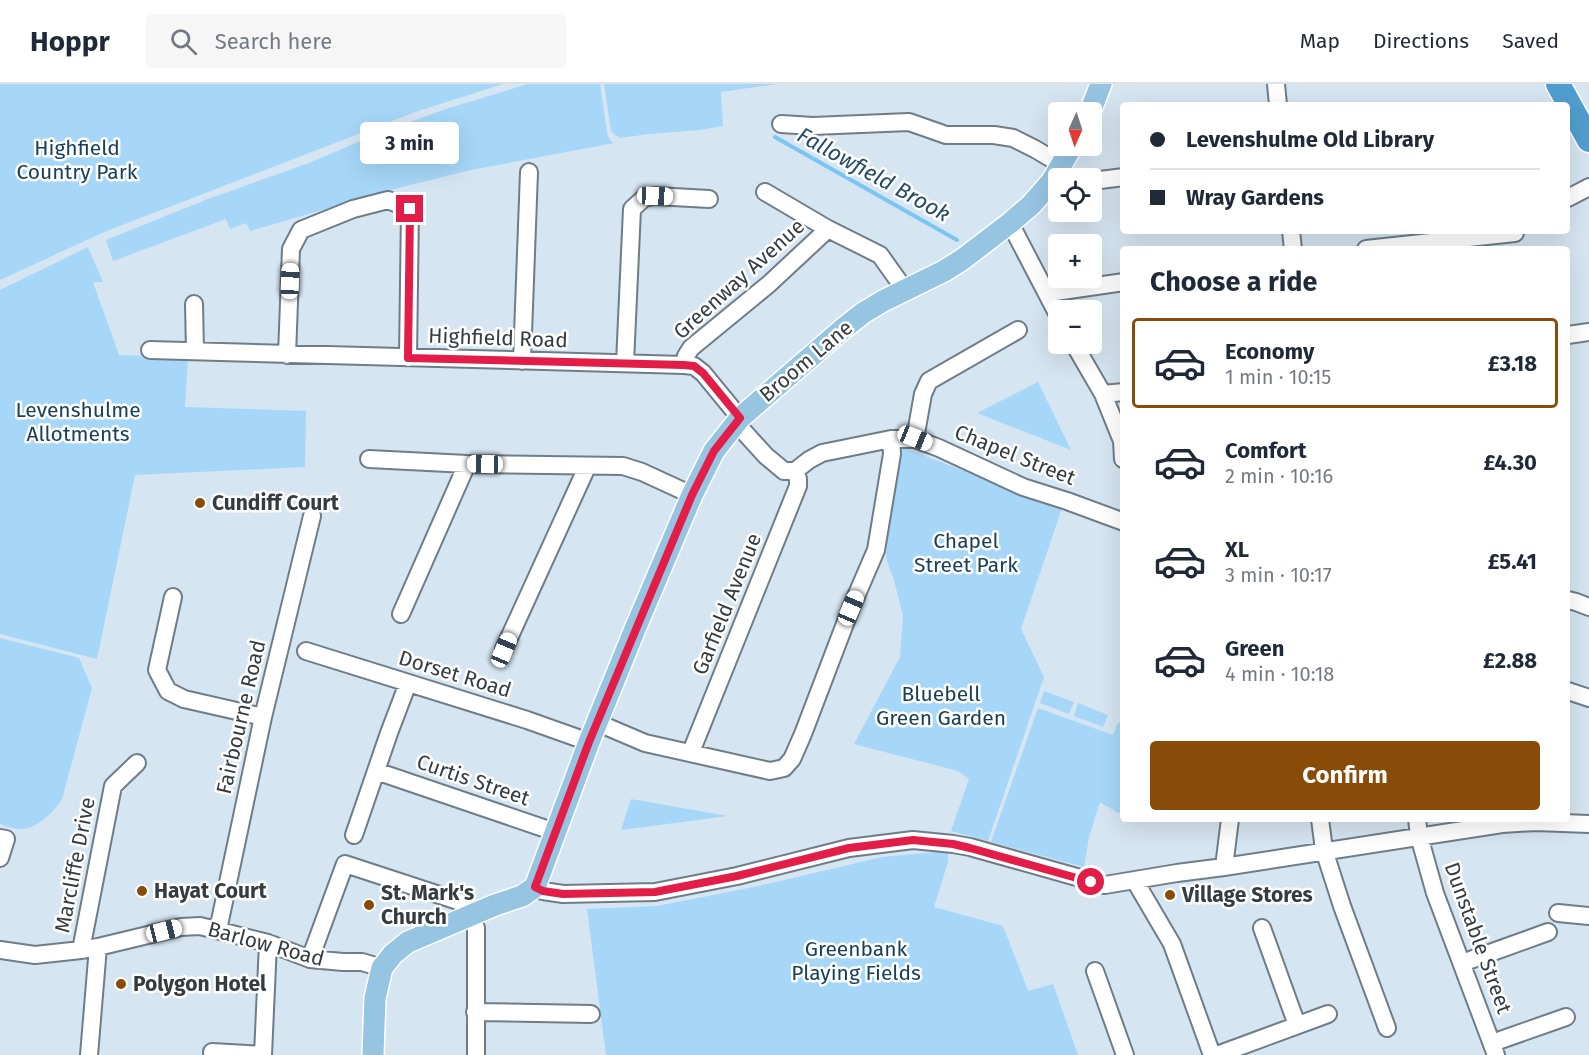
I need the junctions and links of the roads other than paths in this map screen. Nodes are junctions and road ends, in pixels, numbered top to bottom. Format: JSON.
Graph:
{"nodes":[{"id":1,"x":1101,"y":84,"type":"edge"},
{"id":2,"x":1276,"y":84,"type":"edge"},
{"id":3,"x":1558,"y":84,"type":"edge"},
{"id":4,"x":1094,"y":102,"type":"edge"},
{"id":5,"x":1278,"y":102,"type":"edge"},
{"id":6,"x":1569,"y":102,"type":"edge"},
{"id":7,"x":1570,"y":104,"type":"edge"},
{"id":8,"x":781,"y":124,"type":"dead end"},
{"id":9,"x":1587,"y":133,"type":"edge"},
{"id":10,"x":1050,"y":168,"type":"edge"},
{"id":11,"x":529,"y":172,"type":"dead end"},
{"id":12,"x":1120,"y":178,"type":"edge"},
{"id":13,"x":1102,"y":180,"type":"edge"},
{"id":14,"x":1048,"y":187,"type":"edge"},
{"id":15,"x":1589,"y":187,"type":"edge"},
{"id":16,"x":765,"y":192,"type":"dead end"},
{"id":17,"x":1570,"y":197,"type":"edge"},
{"id":18,"x":709,"y":199,"type":"dead end"},
{"id":19,"x":1010,"y":223,"type":"junction"},
{"id":20,"x":828,"y":228,"type":"junction"},
{"id":21,"x":1497,"y":234,"type":"edge"},
{"id":22,"x":1392,"y":246,"type":"edge"},
{"id":23,"x":1120,"y":283,"type":"edge"},
{"id":24,"x":905,"y":290,"type":"junction"},
{"id":25,"x":1048,"y":293,"type":"junction"},
{"id":26,"x":1051,"y":300,"type":"edge"},
{"id":27,"x":194,"y":304,"type":"dead end"},
{"id":28,"x":1018,"y":330,"type":"dead end"},
{"id":29,"x":1589,"y":333,"type":"edge"},
{"id":30,"x":1570,"y":335,"type":"edge"},
{"id":31,"x":150,"y":350,"type":"dead end"},
{"id":32,"x":195,"y":351,"type":"junction"},
{"id":33,"x":287,"y":354,"type":"junction"},
{"id":34,"x":1080,"y":354,"type":"edge"},
{"id":35,"x":408,"y":358,"type":"junction"},
{"id":36,"x":522,"y":361,"type":"junction"},
{"id":37,"x":625,"y":363,"type":"junction"},
{"id":38,"x":684,"y":365,"type":"junction"},
{"id":39,"x":1120,"y":392,"type":"edge"},
{"id":40,"x":1103,"y":394,"type":"junction"},
{"id":41,"x":738,"y":420,"type":"junction"},
{"id":42,"x":1120,"y":436,"type":"edge"},
{"id":43,"x":915,"y":438,"type":"junction"},
{"id":44,"x":891,"y":439,"type":"junction"},
{"id":45,"x":369,"y":459,"type":"dead end"},
{"id":46,"x":467,"y":464,"type":"junction"},
{"id":47,"x":587,"y":466,"type":"junction"},
{"id":48,"x":795,"y":471,"type":"junction"},
{"id":49,"x":692,"y":495,"type":"junction"},
{"id":50,"x":312,"y":516,"type":"dead end"},
{"id":51,"x":1120,"y":521,"type":"edge"},
{"id":52,"x":173,"y":597,"type":"dead end"},
{"id":53,"x":1570,"y":600,"type":"edge"},
{"id":54,"x":1589,"y":607,"type":"edge"},
{"id":55,"x":401,"y":614,"type":"dead end"},
{"id":56,"x":504,"y":650,"type":"dead end"},
{"id":57,"x":306,"y":651,"type":"dead end"},
{"id":58,"x":408,"y":683,"type":"junction"},
{"id":59,"x":1570,"y":692,"type":"edge"},
{"id":60,"x":1589,"y":698,"type":"edge"},
{"id":61,"x":263,"y":717,"type":"junction"},
{"id":62,"x":594,"y":733,"type":"junction"},
{"id":63,"x":692,"y":752,"type":"junction"},
{"id":64,"x":137,"y":763,"type":"dead end"},
{"id":65,"x":376,"y":771,"type":"junction"},
{"id":66,"x":1230,"y":822,"type":"edge"},
{"id":67,"x":1320,"y":822,"type":"edge"},
{"id":68,"x":1417,"y":822,"type":"edge"},
{"id":69,"x":1496,"y":822,"type":"edge"},
{"id":70,"x":1536,"y":822,"type":"edge"},
{"id":71,"x":1589,"y":824,"type":"edge"},
{"id":72,"x":555,"y":832,"type":"junction"},
{"id":73,"x":354,"y":835,"type":"dead end"},
{"id":74,"x":1419,"y":836,"type":"junction"},
{"id":75,"x":0,"y":838,"type":"edge"},
{"id":76,"x":1324,"y":850,"type":"junction"},
{"id":77,"x":0,"y":858,"type":"edge"},
{"id":78,"x":1224,"y":867,"type":"junction"},
{"id":79,"x":1135,"y":880,"type":"junction"},
{"id":80,"x":535,"y":887,"type":"junction"},
{"id":81,"x":1558,"y":913,"type":"dead end"},
{"id":82,"x":470,"y":915,"type":"junction"},
{"id":83,"x":1589,"y":916,"type":"edge"},
{"id":84,"x":1262,"y":928,"type":"dead end"},
{"id":85,"x":218,"y":930,"type":"junction"},
{"id":86,"x":1548,"y":932,"type":"dead end"},
{"id":87,"x":267,"y":943,"type":"junction"},
{"id":88,"x":98,"y":947,"type":"junction"},
{"id":89,"x":0,"y":950,"type":"edge"},
{"id":90,"x":81,"y":950,"type":"junction"},
{"id":91,"x":310,"y":959,"type":"junction"},
{"id":92,"x":1461,"y":963,"type":"junction"},
{"id":93,"x":382,"y":968,"type":"junction"},
{"id":94,"x":1095,"y":971,"type":"dead end"},
{"id":95,"x":475,"y":1012,"type":"junction"},
{"id":96,"x":591,"y":1014,"type":"dead end"},
{"id":97,"x":1328,"y":1014,"type":"dead end"},
{"id":98,"x":1566,"y":1017,"type":"dead end"},
{"id":99,"x":1297,"y":1025,"type":"junction"},
{"id":100,"x":1387,"y":1028,"type":"dead end"},
{"id":101,"x":1494,"y":1049,"type":"edge"},
{"id":102,"x":212,"y":1052,"type":"dead end"},
{"id":103,"x":89,"y":1055,"type":"edge"},
{"id":104,"x":263,"y":1055,"type":"edge"},
{"id":105,"x":373,"y":1055,"type":"edge"},
{"id":106,"x":476,"y":1055,"type":"edge"},
{"id":107,"x":1125,"y":1055,"type":"edge"},
{"id":108,"x":1215,"y":1055,"type":"edge"}],
"edges":[{"from":1,"to":4,"type":"main road"},
{"from":2,"to":5,"type":"street"},
{"from":3,"to":6,"type":"highway"},
{"from":7,"to":9,"type":"highway"},
{"from":8,"to":10,"type":"street"},
{"from":11,"to":36,"type":"street"},
{"from":12,"to":13,"type":"street"},
{"from":14,"to":19,"type":"main road","name":"Broom Lane"},
{"from":15,"to":17,"type":"street"},
{"from":16,"to":20,"type":"street"},
{"from":18,"to":37,"type":"street"},
{"from":19,"to":24,"type":"main road","name":"Broom Lane"},
{"from":19,"to":25,"type":"street"},
{"from":20,"to":24,"type":"street"},
{"from":20,"to":38,"type":"street","name":"Greenway Avenue"},
{"from":21,"to":22,"type":"street"},
{"from":23,"to":25,"type":"street"},
{"from":24,"to":41,"type":"main road","name":"Broom Lane"},
{"from":25,"to":26,"type":"street"},
{"from":27,"to":32,"type":"street"},
{"from":28,"to":43,"type":"street"},
{"from":29,"to":30,"type":"street"},
{"from":31,"to":32,"type":"street","name":"Highfield Road"},
{"from":32,"to":33,"type":"street","name":"Highfield Road"},
{"from":33,"to":35,"type":"street","name":"Highfield Road"},
{"from":33,"to":35,"type":"street"},
{"from":34,"to":40,"type":"street"},
{"from":35,"to":36,"type":"street","name":"Highfield Road"},
{"from":36,"to":37,"type":"street","name":"Highfield Road"},
{"from":37,"to":38,"type":"street","name":"Highfield Road"},
{"from":38,"to":41,"type":"street","name":"Highfield Road"},
{"from":39,"to":40,"type":"street"},
{"from":40,"to":42,"type":"street"},
{"from":41,"to":48,"type":"street"},
{"from":41,"to":49,"type":"main road","name":"Broom Lane"},
{"from":43,"to":44,"type":"street","name":"Chapel Street"},
{"from":43,"to":51,"type":"street","name":"Chapel Street"},
{"from":44,"to":48,"type":"street","name":"Chapel Street"},
{"from":44,"to":63,"type":"street","name":"Dorset Road"},
{"from":45,"to":46,"type":"street"},
{"from":46,"to":47,"type":"street"},
{"from":46,"to":55,"type":"street"},
{"from":47,"to":49,"type":"street"},
{"from":47,"to":56,"type":"street"},
{"from":48,"to":63,"type":"street","name":"Garfield Avenue"},
{"from":49,"to":62,"type":"main road","name":"Broom Lane"},
{"from":50,"to":61,"type":"street","name":"Fairbourne Road"},
{"from":52,"to":61,"type":"street"},
{"from":53,"to":54,"type":"street"},
{"from":57,"to":58,"type":"street","name":"Dorset Road"},
{"from":58,"to":62,"type":"street","name":"Dorset Road"},
{"from":58,"to":65,"type":"street"},
{"from":59,"to":60,"type":"street"},
{"from":61,"to":85,"type":"street","name":"Fairbourne Road"},
{"from":62,"to":63,"type":"street","name":"Dorset Road"},
{"from":62,"to":72,"type":"main road","name":"Broom Lane"},
{"from":64,"to":90,"type":"street","name":"Marcliffe Drive"},
{"from":65,"to":72,"type":"street","name":"Curtis Street"},
{"from":65,"to":73,"type":"street"},
{"from":66,"to":78,"type":"street"},
{"from":67,"to":76,"type":"street"},
{"from":68,"to":74,"type":"street","name":"Dunstable Street"},
{"from":69,"to":74,"type":"street"},
{"from":70,"to":71,"type":"street"},
{"from":72,"to":80,"type":"main road","name":"Broom Lane"},
{"from":74,"to":76,"type":"street"},
{"from":74,"to":92,"type":"street","name":"Dunstable Street"},
{"from":75,"to":77,"type":"street"},
{"from":76,"to":78,"type":"street"},
{"from":76,"to":100,"type":"street"},
{"from":78,"to":79,"type":"street"},
{"from":79,"to":80,"type":"street"},
{"from":79,"to":108,"type":"street"},
{"from":80,"to":82,"type":"main road"},
{"from":81,"to":83,"type":"street"},
{"from":82,"to":91,"type":"street"},
{"from":82,"to":93,"type":"main road"},
{"from":82,"to":95,"type":"street"},
{"from":84,"to":99,"type":"street"},
{"from":85,"to":87,"type":"street","name":"Barlow Road"},
{"from":85,"to":88,"type":"street","name":"Barlow Road"},
{"from":86,"to":92,"type":"street"},
{"from":87,"to":91,"type":"street","name":"Barlow Road"},
{"from":87,"to":104,"type":"street"},
{"from":88,"to":90,"type":"street","name":"Barlow Road"},
{"from":88,"to":103,"type":"street"},
{"from":89,"to":90,"type":"street","name":"Barlow Road"},
{"from":91,"to":93,"type":"street","name":"Barlow Road"},
{"from":92,"to":101,"type":"street","name":"Dunstable Street"},
{"from":93,"to":105,"type":"main road"},
{"from":94,"to":107,"type":"street"},
{"from":95,"to":96,"type":"street"},
{"from":95,"to":106,"type":"street"},
{"from":97,"to":99,"type":"street"},
{"from":98,"to":101,"type":"street"},
{"from":99,"to":108,"type":"street"},
{"from":102,"to":104,"type":"street"}]}
